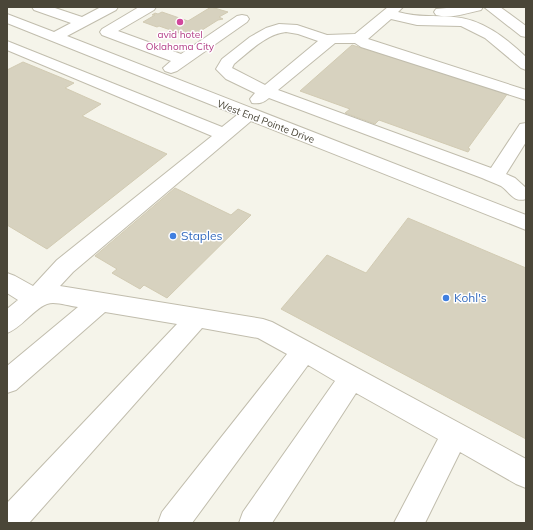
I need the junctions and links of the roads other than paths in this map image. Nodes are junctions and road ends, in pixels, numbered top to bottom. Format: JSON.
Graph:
{"nodes":[{"id":1,"x":39,"y":7,"type":"edge"},
{"id":2,"x":111,"y":7,"type":"edge"},
{"id":3,"x":149,"y":7,"type":"edge"},
{"id":4,"x":402,"y":7,"type":"edge"},
{"id":5,"x":476,"y":7,"type":"edge"},
{"id":6,"x":491,"y":7,"type":"edge"},
{"id":7,"x":456,"y":9,"type":"edge"},
{"id":8,"x":392,"y":11,"type":"edge"},
{"id":9,"x":7,"y":18,"type":"edge"},
{"id":10,"x":242,"y":20,"type":"dead end"},
{"id":11,"x":82,"y":22,"type":"junction"},
{"id":12,"x":107,"y":32,"type":"junction"},
{"id":13,"x":526,"y":33,"type":"edge"},
{"id":14,"x":55,"y":37,"type":"junction"},
{"id":15,"x":359,"y":39,"type":"junction"},
{"id":16,"x":329,"y":40,"type":"junction"},
{"id":17,"x":7,"y":46,"type":"edge"},
{"id":18,"x":81,"y":47,"type":"junction"},
{"id":19,"x":182,"y":60,"type":"junction"},
{"id":20,"x":526,"y":65,"type":"edge"},
{"id":21,"x":156,"y":77,"type":"junction"},
{"id":22,"x":267,"y":92,"type":"junction"},
{"id":23,"x":526,"y":95,"type":"edge"},
{"id":24,"x":246,"y":113,"type":"junction"},
{"id":25,"x":526,"y":128,"type":"edge"},
{"id":26,"x":224,"y":134,"type":"junction"},
{"id":27,"x":495,"y":176,"type":"junction"},
{"id":28,"x":524,"y":193,"type":"edge"},
{"id":29,"x":503,"y":214,"type":"junction"},
{"id":30,"x":526,"y":223,"type":"edge"},
{"id":31,"x":7,"y":282,"type":"edge"},
{"id":32,"x":36,"y":299,"type":"junction"},
{"id":33,"x":100,"y":302,"type":"junction"},
{"id":34,"x":198,"y":318,"type":"junction"},
{"id":35,"x":7,"y":323,"type":"edge"},
{"id":36,"x":304,"y":351,"type":"junction"},
{"id":37,"x":352,"y":378,"type":"junction"},
{"id":38,"x":7,"y":382,"type":"edge"},
{"id":39,"x":455,"y":434,"type":"junction"},
{"id":40,"x":526,"y":474,"type":"edge"},
{"id":41,"x":9,"y":523,"type":"edge"},
{"id":42,"x":173,"y":523,"type":"edge"},
{"id":43,"x":254,"y":523,"type":"edge"},
{"id":44,"x":409,"y":523,"type":"edge"}],
"edges":[{"from":1,"to":11,"type":"street"},
{"from":2,"to":11,"type":"street"},
{"from":3,"to":12,"type":"street"},
{"from":4,"to":7,"type":"street"},
{"from":5,"to":7,"type":"street"},
{"from":6,"to":13,"type":"street"},
{"from":8,"to":15,"type":"street"},
{"from":8,"to":20,"type":"street"},
{"from":9,"to":14,"type":"street","name":"West End Pointe Drive"},
{"from":10,"to":19,"type":"street"},
{"from":11,"to":14,"type":"street"},
{"from":12,"to":18,"type":"street"},
{"from":12,"to":19,"type":"street"},
{"from":14,"to":18,"type":"street","name":"West End Pointe Drive"},
{"from":15,"to":16,"type":"street"},
{"from":15,"to":23,"type":"street"},
{"from":16,"to":22,"type":"street"},
{"from":16,"to":22,"type":"street"},
{"from":17,"to":26,"type":"street"},
{"from":18,"to":21,"type":"street","name":"West End Pointe Drive"},
{"from":19,"to":21,"type":"street"},
{"from":21,"to":24,"type":"street","name":"West End Pointe Drive"},
{"from":22,"to":24,"type":"street"},
{"from":22,"to":27,"type":"street"},
{"from":24,"to":26,"type":"street"},
{"from":24,"to":29,"type":"street","name":"West End Pointe Drive"},
{"from":25,"to":27,"type":"street"},
{"from":26,"to":32,"type":"street"},
{"from":27,"to":28,"type":"street"},
{"from":28,"to":29,"type":"street"},
{"from":29,"to":30,"type":"street","name":"West End Pointe Drive"},
{"from":31,"to":32,"type":"street"},
{"from":32,"to":33,"type":"street"},
{"from":32,"to":35,"type":"street"},
{"from":33,"to":34,"type":"street"},
{"from":33,"to":38,"type":"street"},
{"from":34,"to":36,"type":"street"},
{"from":34,"to":41,"type":"street"},
{"from":36,"to":37,"type":"street"},
{"from":36,"to":42,"type":"street"},
{"from":37,"to":39,"type":"street"},
{"from":37,"to":43,"type":"street"},
{"from":39,"to":40,"type":"street"},
{"from":39,"to":44,"type":"street"}]}
